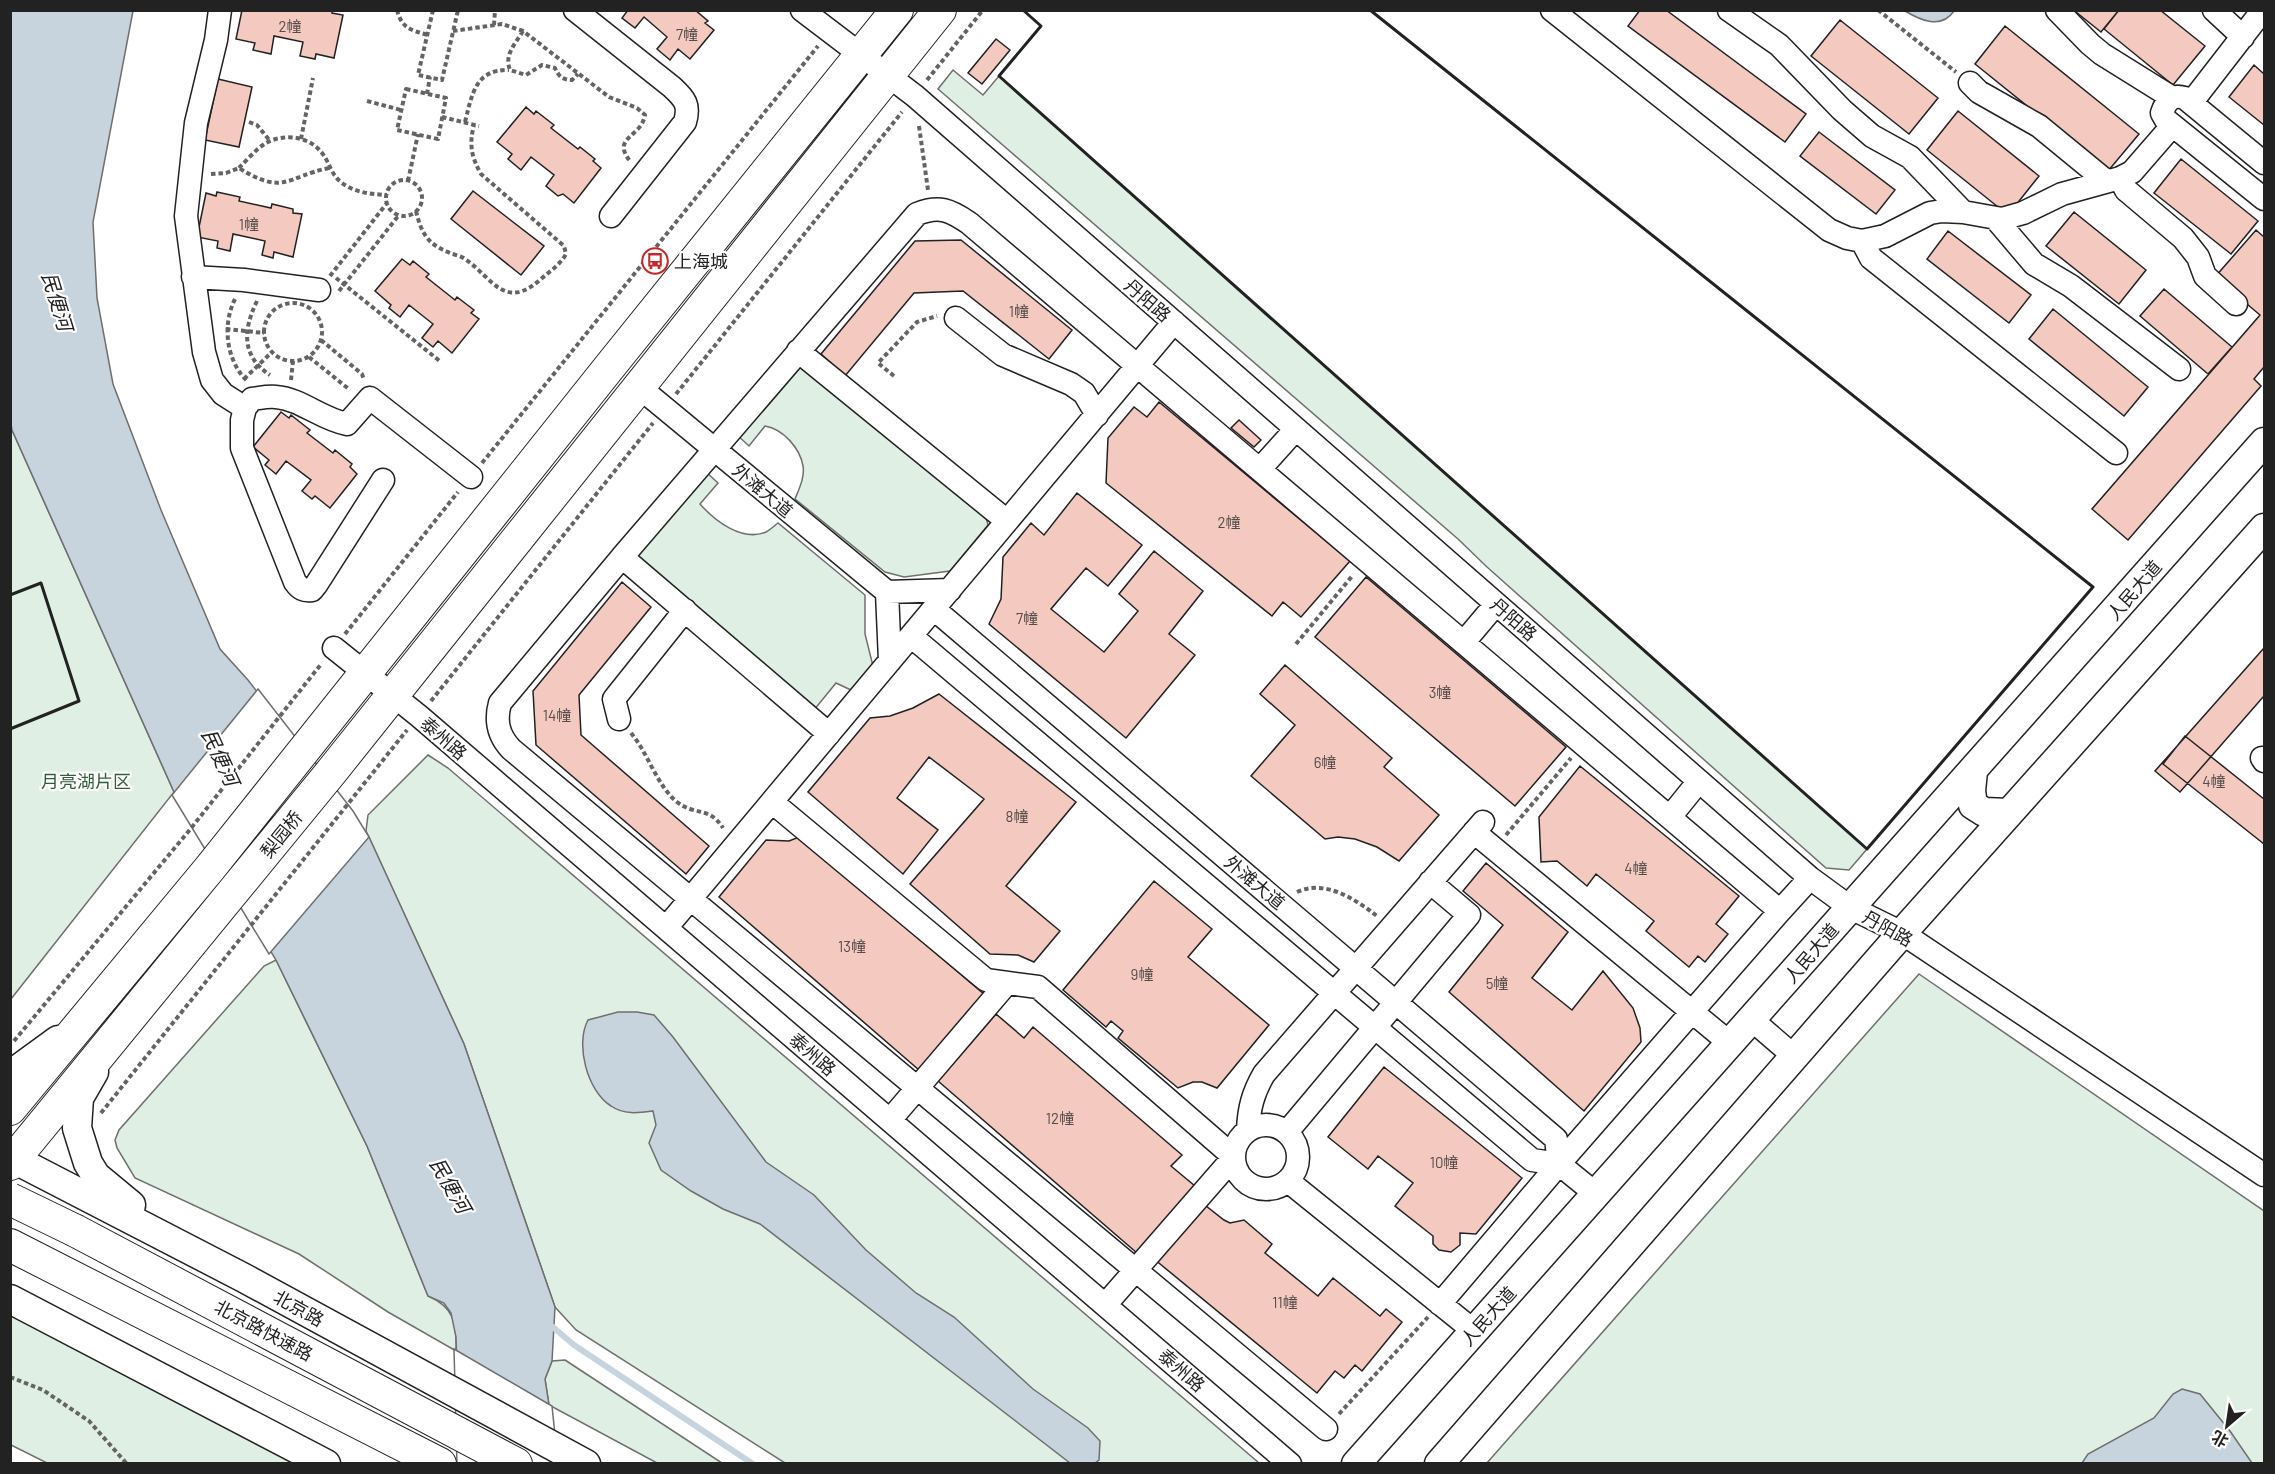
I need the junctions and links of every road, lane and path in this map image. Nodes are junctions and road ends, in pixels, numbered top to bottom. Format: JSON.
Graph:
{"nodes":[{"id":1,"x":220,"y":10,"type":"edge"},
{"id":2,"x":397,"y":10,"type":"edge"},
{"id":3,"x":433,"y":10,"type":"edge"},
{"id":4,"x":458,"y":10,"type":"edge"},
{"id":5,"x":495,"y":10,"type":"edge"},
{"id":6,"x":575,"y":10,"type":"edge"},
{"id":7,"x":802,"y":10,"type":"edge"},
{"id":8,"x":897,"y":10,"type":"edge"},
{"id":9,"x":940,"y":10,"type":"edge"},
{"id":10,"x":1552,"y":10,"type":"edge"},
{"id":11,"x":1729,"y":10,"type":"edge"},
{"id":12,"x":1878,"y":10,"type":"edge"},
{"id":13,"x":2057,"y":10,"type":"edge"},
{"id":14,"x":2214,"y":10,"type":"edge"},
{"id":15,"x":494,"y":25,"type":"junction"},
{"id":16,"x":2256,"y":28,"type":"edge"},
{"id":17,"x":453,"y":31,"type":"junction"},
{"id":18,"x":523,"y":31,"type":"junction"},
{"id":19,"x":830,"y":31,"type":"junction"},
{"id":20,"x":428,"y":35,"type":"junction"},
{"id":21,"x":862,"y":55,"type":"junction"},
{"id":22,"x":510,"y":70,"type":"junction"},
{"id":23,"x":578,"y":74,"type":"junction"},
{"id":24,"x":889,"y":76,"type":"junction"},
{"id":25,"x":430,"y":77,"type":"junction"},
{"id":26,"x":313,"y":78,"type":"dead end"},
{"id":27,"x":1970,"y":83,"type":"joint"},
{"id":28,"x":427,"y":94,"type":"junction"},
{"id":29,"x":915,"y":96,"type":"junction"},
{"id":30,"x":2181,"y":100,"type":"junction"},
{"id":31,"x":367,"y":101,"type":"dead end"},
{"id":32,"x":401,"y":110,"type":"junction"},
{"id":33,"x":442,"y":117,"type":"junction"},
{"id":34,"x":249,"y":122,"type":"dead end"},
{"id":35,"x":465,"y":122,"type":"junction"},
{"id":36,"x":2172,"y":126,"type":"junction"},
{"id":37,"x":418,"y":134,"type":"junction"},
{"id":38,"x":301,"y":139,"type":"junction"},
{"id":39,"x":270,"y":141,"type":"junction"},
{"id":40,"x":2265,"y":163,"type":"edge"},
{"id":41,"x":239,"y":168,"type":"junction"},
{"id":42,"x":329,"y":168,"type":"junction"},
{"id":43,"x":190,"y":172,"type":"junction"},
{"id":44,"x":645,"y":173,"type":"junction"},
{"id":45,"x":2113,"y":179,"type":"junction"},
{"id":46,"x":408,"y":181,"type":"junction"},
{"id":47,"x":387,"y":195,"type":"junction"},
{"id":48,"x":2265,"y":199,"type":"edge"},
{"id":49,"x":387,"y":203,"type":"junction"},
{"id":50,"x":930,"y":208,"type":"junction"},
{"id":51,"x":416,"y":212,"type":"junction"},
{"id":52,"x":1963,"y":212,"type":"junction"},
{"id":53,"x":399,"y":215,"type":"junction"},
{"id":54,"x":611,"y":216,"type":"dead end"},
{"id":55,"x":1995,"y":218,"type":"junction"},
{"id":56,"x":1862,"y":241,"type":"junction"},
{"id":57,"x":193,"y":277,"type":"junction"},
{"id":58,"x":254,"y":281,"type":"junction"},
{"id":59,"x":344,"y":284,"type":"junction"},
{"id":60,"x":324,"y":294,"type":"junction"},
{"id":61,"x":2236,"y":304,"type":"dead end"},
{"id":62,"x":318,"y":317,"type":"junction"},
{"id":63,"x":956,"y":318,"type":"joint"},
{"id":64,"x":1174,"y":322,"type":"junction"},
{"id":65,"x":200,"y":326,"type":"junction"},
{"id":66,"x":228,"y":329,"type":"junction"},
{"id":67,"x":246,"y":331,"type":"junction"},
{"id":68,"x":264,"y":333,"type":"junction"},
{"id":69,"x":321,"y":340,"type":"junction"},
{"id":70,"x":798,"y":351,"type":"junction"},
{"id":71,"x":272,"y":352,"type":"junction"},
{"id":72,"x":309,"y":357,"type":"junction"},
{"id":73,"x":441,"y":362,"type":"dead end"},
{"id":74,"x":1138,"y":365,"type":"junction"},
{"id":75,"x":258,"y":366,"type":"junction"},
{"id":76,"x":2179,"y":369,"type":"dead end"},
{"id":77,"x":894,"y":376,"type":"dead end"},
{"id":78,"x":244,"y":379,"type":"junction"},
{"id":79,"x":290,"y":383,"type":"dead end"},
{"id":80,"x":639,"y":387,"type":"junction"},
{"id":81,"x":266,"y":397,"type":"junction"},
{"id":82,"x":370,"y":398,"type":"junction"},
{"id":83,"x":236,"y":402,"type":"junction"},
{"id":84,"x":1096,"y":415,"type":"junction"},
{"id":85,"x":1296,"y":429,"type":"junction"},
{"id":86,"x":2265,"y":442,"type":"edge"},
{"id":87,"x":714,"y":450,"type":"junction"},
{"id":88,"x":2116,"y":453,"type":"dead end"},
{"id":89,"x":1260,"y":469,"type":"junction"},
{"id":90,"x":471,"y":477,"type":"junction"},
{"id":91,"x":383,"y":480,"type":"dead end"},
{"id":92,"x":1007,"y":521,"type":"junction"},
{"id":93,"x":2265,"y":528,"type":"edge"},
{"id":94,"x":622,"y":556,"type":"junction"},
{"id":95,"x":1366,"y":559,"type":"junction"},
{"id":96,"x":950,"y":590,"type":"junction"},
{"id":97,"x":887,"y":592,"type":"junction"},
{"id":98,"x":1496,"y":604,"type":"junction"},
{"id":99,"x":934,"y":609,"type":"junction"},
{"id":100,"x":685,"y":610,"type":"junction"},
{"id":101,"x":911,"y":636,"type":"junction"},
{"id":102,"x":1464,"y":642,"type":"junction"},
{"id":103,"x":1296,"y":644,"type":"dead end"},
{"id":104,"x":334,"y":648,"type":"junction"},
{"id":105,"x":890,"y":661,"type":"junction"},
{"id":106,"x":365,"y":674,"type":"junction"},
{"id":107,"x":392,"y":694,"type":"junction"},
{"id":108,"x":619,"y":719,"type":"joint"},
{"id":109,"x":829,"y":734,"type":"junction"},
{"id":110,"x":1584,"y":744,"type":"junction"},
{"id":111,"x":1973,"y":771,"type":"junction"},
{"id":112,"x":1699,"y":782,"type":"junction"},
{"id":113,"x":772,"y":802,"type":"junction"},
{"id":114,"x":2009,"y":813,"type":"junction"},
{"id":115,"x":1670,"y":817,"type":"junction"},
{"id":116,"x":329,"y":827,"type":"dead end"},
{"id":117,"x":735,"y":846,"type":"junction"},
{"id":118,"x":1494,"y":849,"type":"junction"},
{"id":119,"x":1810,"y":878,"type":"junction"},
{"id":120,"x":1430,"y":882,"type":"junction"},
{"id":121,"x":690,"y":899,"type":"junction"},
{"id":122,"x":1277,"y":901,"type":"junction"},
{"id":123,"x":1851,"y":908,"type":"junction"},
{"id":124,"x":1780,"y":910,"type":"junction"},
{"id":125,"x":1392,"y":927,"type":"junction"},
{"id":126,"x":666,"y":928,"type":"junction"},
{"id":127,"x":1902,"y":933,"type":"junction"},
{"id":128,"x":1356,"y":968,"type":"junction"},
{"id":129,"x":1007,"y":983,"type":"junction"},
{"id":130,"x":1334,"y":993,"type":"junction"},
{"id":131,"x":1396,"y":1002,"type":"junction"},
{"id":132,"x":1692,"y":1012,"type":"junction"},
{"id":133,"x":88,"y":1016,"type":"junction"},
{"id":134,"x":1752,"y":1020,"type":"junction"},
{"id":135,"x":1375,"y":1027,"type":"junction"},
{"id":136,"x":110,"y":1043,"type":"junction"},
{"id":137,"x":1731,"y":1044,"type":"junction"},
{"id":138,"x":10,"y":1045,"type":"edge"},
{"id":139,"x":1795,"y":1057,"type":"junction"},
{"id":140,"x":10,"y":1075,"type":"edge"},
{"id":141,"x":917,"y":1088,"type":"junction"},
{"id":142,"x":10,"y":1109,"type":"edge"},
{"id":143,"x":890,"y":1120,"type":"junction"},
{"id":144,"x":1248,"y":1130,"type":"junction"},
{"id":145,"x":1287,"y":1132,"type":"junction"},
{"id":146,"x":80,"y":1139,"type":"junction"},
{"id":147,"x":1234,"y":1157,"type":"junction"},
{"id":148,"x":12,"y":1160,"type":"edge"},
{"id":149,"x":1559,"y":1164,"type":"junction"},
{"id":150,"x":2265,"y":1175,"type":"edge"},
{"id":151,"x":1288,"y":1181,"type":"junction"},
{"id":152,"x":1596,"y":1194,"type":"junction"},
{"id":153,"x":10,"y":1199,"type":"edge"},
{"id":154,"x":10,"y":1245,"type":"edge"},
{"id":155,"x":1136,"y":1270,"type":"junction"},
{"id":156,"x":244,"y":1278,"type":"junction"},
{"id":157,"x":10,"y":1299,"type":"edge"},
{"id":158,"x":1106,"y":1304,"type":"junction"},
{"id":159,"x":1440,"y":1304,"type":"junction"},
{"id":160,"x":10,"y":1305,"type":"edge"},
{"id":161,"x":47,"y":1318,"type":"junction"},
{"id":162,"x":1474,"y":1331,"type":"junction"},
{"id":163,"x":10,"y":1377,"type":"edge"},
{"id":164,"x":1326,"y":1429,"type":"joint"},
{"id":165,"x":127,"y":1464,"type":"edge"},
{"id":166,"x":326,"y":1464,"type":"edge"},
{"id":167,"x":440,"y":1464,"type":"edge"},
{"id":168,"x":516,"y":1464,"type":"edge"},
{"id":169,"x":586,"y":1464,"type":"edge"},
{"id":170,"x":1290,"y":1464,"type":"edge"},
{"id":171,"x":1356,"y":1464,"type":"edge"},
{"id":172,"x":1439,"y":1464,"type":"edge"}],
"edges":[{"from":1,"to":43,"type":"street"},
{"from":2,"to":20,"type":"path"},
{"from":3,"to":20,"type":"path"},
{"from":4,"to":17,"type":"path"},
{"from":5,"to":15,"type":"path"},
{"from":6,"to":44,"type":"street"},
{"from":7,"to":19,"type":"street","name":"丹阳路"},
{"from":8,"to":21,"type":"highway","name":"梨园桥"},
{"from":9,"to":24,"type":"highway","name":"梨园桥"},
{"from":10,"to":56,"type":"street"},
{"from":11,"to":52,"type":"street"},
{"from":12,"to":27,"type":"path"},
{"from":13,"to":30,"type":"street"},
{"from":14,"to":16,"type":"street"},
{"from":15,"to":17,"type":"path"},
{"from":15,"to":18,"type":"path"},
{"from":16,"to":30,"type":"street"},
{"from":17,"to":25,"type":"path"},
{"from":18,"to":22,"type":"path"},
{"from":18,"to":23,"type":"path"},
{"from":19,"to":21,"type":"street","name":"丹阳路"},
{"from":19,"to":90,"type":"path"},
{"from":20,"to":25,"type":"path"},
{"from":21,"to":24,"type":"street","name":"丹阳路"},
{"from":21,"to":106,"type":"highway","name":"梨园桥"},
{"from":22,"to":23,"type":"path"},
{"from":22,"to":35,"type":"path"},
{"from":23,"to":44,"type":"path"},
{"from":24,"to":29,"type":"street","name":"丹阳路"},
{"from":24,"to":80,"type":"highway","name":"梨园桥"},
{"from":25,"to":28,"type":"path"},
{"from":26,"to":38,"type":"path"},
{"from":27,"to":45,"type":"street"},
{"from":28,"to":32,"type":"path"},
{"from":28,"to":33,"type":"path"},
{"from":29,"to":50,"type":"path"},
{"from":29,"to":64,"type":"street","name":"丹阳路"},
{"from":30,"to":36,"type":"street"},
{"from":30,"to":40,"type":"street"},
{"from":31,"to":32,"type":"path"},
{"from":32,"to":37,"type":"path"},
{"from":33,"to":35,"type":"path"},
{"from":33,"to":37,"type":"path"},
{"from":34,"to":39,"type":"path"},
{"from":35,"to":51,"type":"path"},
{"from":36,"to":45,"type":"street"},
{"from":36,"to":48,"type":"street"},
{"from":37,"to":46,"type":"path"},
{"from":38,"to":39,"type":"path"},
{"from":38,"to":42,"type":"path"},
{"from":39,"to":41,"type":"path"},
{"from":41,"to":42,"type":"path"},
{"from":41,"to":43,"type":"path"},
{"from":42,"to":47,"type":"path"},
{"from":43,"to":57,"type":"street"},
{"from":44,"to":54,"type":"street"},
{"from":45,"to":55,"type":"street"},
{"from":45,"to":61,"type":"street"},
{"from":46,"to":47,"type":"path"},
{"from":46,"to":51,"type":"path"},
{"from":47,"to":49,"type":"path"},
{"from":49,"to":53,"type":"path"},
{"from":49,"to":60,"type":"path"},
{"from":50,"to":70,"type":"street"},
{"from":50,"to":74,"type":"street"},
{"from":51,"to":53,"type":"path"},
{"from":52,"to":55,"type":"street"},
{"from":52,"to":56,"type":"street"},
{"from":53,"to":59,"type":"path"},
{"from":55,"to":76,"type":"street"},
{"from":56,"to":88,"type":"street"},
{"from":57,"to":58,"type":"street"},
{"from":57,"to":65,"type":"street"},
{"from":58,"to":60,"type":"street"},
{"from":58,"to":66,"type":"path"},
{"from":58,"to":67,"type":"path"},
{"from":59,"to":60,"type":"path"},
{"from":59,"to":60,"type":"path"},
{"from":59,"to":73,"type":"path"},
{"from":60,"to":62,"type":"path"},
{"from":60,"to":62,"type":"path"},
{"from":60,"to":68,"type":"path"},
{"from":62,"to":69,"type":"path"},
{"from":63,"to":77,"type":"path"},
{"from":63,"to":84,"type":"street"},
{"from":64,"to":74,"type":"street"},
{"from":64,"to":85,"type":"street","name":"丹阳路"},
{"from":65,"to":66,"type":"path"},
{"from":65,"to":83,"type":"street"},
{"from":66,"to":67,"type":"path"},
{"from":66,"to":78,"type":"path"},
{"from":67,"to":68,"type":"path"},
{"from":67,"to":75,"type":"path"},
{"from":68,"to":71,"type":"path"},
{"from":69,"to":72,"type":"path"},
{"from":69,"to":82,"type":"path"},
{"from":70,"to":87,"type":"street"},
{"from":70,"to":92,"type":"street"},
{"from":71,"to":72,"type":"path"},
{"from":71,"to":75,"type":"path"},
{"from":72,"to":82,"type":"path"},
{"from":74,"to":84,"type":"street"},
{"from":74,"to":89,"type":"street"},
{"from":75,"to":78,"type":"path"},
{"from":75,"to":79,"type":"path"},
{"from":78,"to":81,"type":"path"},
{"from":78,"to":83,"type":"path"},
{"from":80,"to":87,"type":"street","name":"外滩大道"},
{"from":80,"to":107,"type":"highway","name":"梨园桥"},
{"from":81,"to":82,"type":"street"},
{"from":81,"to":83,"type":"street"},
{"from":82,"to":90,"type":"street"},
{"from":83,"to":91,"type":"street"},
{"from":84,"to":92,"type":"street"},
{"from":85,"to":89,"type":"street"},
{"from":85,"to":98,"type":"street","name":"丹阳路"},
{"from":86,"to":111,"type":"main road","name":"人民大道"},
{"from":87,"to":94,"type":"street"},
{"from":87,"to":97,"type":"street","name":"外滩大道"},
{"from":89,"to":95,"type":"street"},
{"from":90,"to":104,"type":"path"},
{"from":92,"to":96,"type":"street"},
{"from":93,"to":114,"type":"main road"},
{"from":94,"to":100,"type":"street"},
{"from":94,"to":121,"type":"street"},
{"from":95,"to":102,"type":"street"},
{"from":95,"to":103,"type":"path"},
{"from":96,"to":97,"type":"street"},
{"from":96,"to":99,"type":"street"},
{"from":97,"to":105,"type":"street"},
{"from":98,"to":102,"type":"street"},
{"from":98,"to":112,"type":"street","name":"丹阳路"},
{"from":99,"to":101,"type":"street"},
{"from":99,"to":122,"type":"street","name":"外滩大道"},
{"from":100,"to":108,"type":"street"},
{"from":100,"to":109,"type":"street"},
{"from":101,"to":105,"type":"street"},
{"from":101,"to":130,"type":"street","name":"外滩大道"},
{"from":102,"to":110,"type":"street"},
{"from":104,"to":106,"type":"street","name":"泰州路"},
{"from":104,"to":138,"type":"path"},
{"from":105,"to":109,"type":"street"},
{"from":106,"to":107,"type":"street","name":"泰州路"},
{"from":106,"to":133,"type":"highway","name":"梨园桥"},
{"from":107,"to":126,"type":"street","name":"泰州路"},
{"from":107,"to":136,"type":"highway","name":"梨园桥"},
{"from":108,"to":117,"type":"path"},
{"from":109,"to":113,"type":"street"},
{"from":110,"to":115,"type":"street"},
{"from":110,"to":118,"type":"path"},
{"from":111,"to":114,"type":"main road"},
{"from":111,"to":123,"type":"main road","name":"人民大道"},
{"from":112,"to":115,"type":"street"},
{"from":112,"to":119,"type":"street","name":"丹阳路"},
{"from":113,"to":117,"type":"street"},
{"from":113,"to":129,"type":"street"},
{"from":114,"to":127,"type":"main road"},
{"from":115,"to":124,"type":"street"},
{"from":116,"to":146,"type":"path"},
{"from":117,"to":121,"type":"street"},
{"from":118,"to":120,"type":"street"},
{"from":118,"to":132,"type":"street"},
{"from":119,"to":123,"type":"street","name":"丹阳路"},
{"from":119,"to":124,"type":"street"},
{"from":120,"to":125,"type":"street"},
{"from":120,"to":131,"type":"street"},
{"from":121,"to":126,"type":"street"},
{"from":121,"to":141,"type":"street"},
{"from":122,"to":125,"type":"path"},
{"from":122,"to":128,"type":"street","name":"外滩大道"},
{"from":123,"to":127,"type":"street","name":"丹阳路"},
{"from":123,"to":134,"type":"main road","name":"人民大道"},
{"from":124,"to":132,"type":"street"},
{"from":125,"to":128,"type":"street"},
{"from":126,"to":143,"type":"street","name":"泰州路"},
{"from":127,"to":139,"type":"main road"},
{"from":127,"to":150,"type":"street","name":"丹阳路"},
{"from":128,"to":130,"type":"street"},
{"from":128,"to":131,"type":"street","name":"外滩大道"},
{"from":129,"to":141,"type":"street"},
{"from":129,"to":147,"type":"street"},
{"from":130,"to":135,"type":"street","name":"外滩大道"},
{"from":130,"to":144,"type":"street"},
{"from":131,"to":135,"type":"street"},
{"from":131,"to":149,"type":"street","name":"外滩大道"},
{"from":132,"to":137,"type":"street"},
{"from":132,"to":149,"type":"street"},
{"from":133,"to":140,"type":"main road"},
{"from":133,"to":142,"type":"highway","name":"梨园桥"},
{"from":134,"to":137,"type":"main road","name":"人民大道"},
{"from":134,"to":139,"type":"street"},
{"from":135,"to":145,"type":"street"},
{"from":135,"to":149,"type":"street","name":"外滩大道"},
{"from":136,"to":146,"type":"main road"},
{"from":136,"to":148,"type":"highway","name":"梨园桥"},
{"from":137,"to":152,"type":"main road","name":"人民大道"},
{"from":139,"to":172,"type":"main road"},
{"from":141,"to":143,"type":"street"},
{"from":141,"to":155,"type":"street"},
{"from":143,"to":158,"type":"street","name":"泰州路"},
{"from":144,"to":145,"type":"street"},
{"from":144,"to":147,"type":"street"},
{"from":145,"to":151,"type":"street"},
{"from":146,"to":156,"type":"main road"},
{"from":147,"to":151,"type":"street"},
{"from":147,"to":155,"type":"street"},
{"from":148,"to":156,"type":"main road","name":"北京路"},
{"from":149,"to":152,"type":"street","name":"外滩大道"},
{"from":149,"to":159,"type":"street"},
{"from":151,"to":159,"type":"street"},
{"from":152,"to":162,"type":"main road","name":"人民大道"},
{"from":153,"to":168,"type":"highway","name":"北京路快速路","bridge":true},
{"from":154,"to":167,"type":"highway","name":"北京路快速路"},
{"from":155,"to":158,"type":"street"},
{"from":155,"to":164,"type":"street"},
{"from":156,"to":169,"type":"main road","name":"北京路"},
{"from":157,"to":161,"type":"main road"},
{"from":158,"to":170,"type":"street","name":"泰州路"},
{"from":159,"to":162,"type":"street"},
{"from":159,"to":164,"type":"path"},
{"from":160,"to":161,"type":"main road"},
{"from":161,"to":166,"type":"main road"},
{"from":162,"to":171,"type":"main road","name":"人民大道"},
{"from":163,"to":165,"type":"path"}]}
